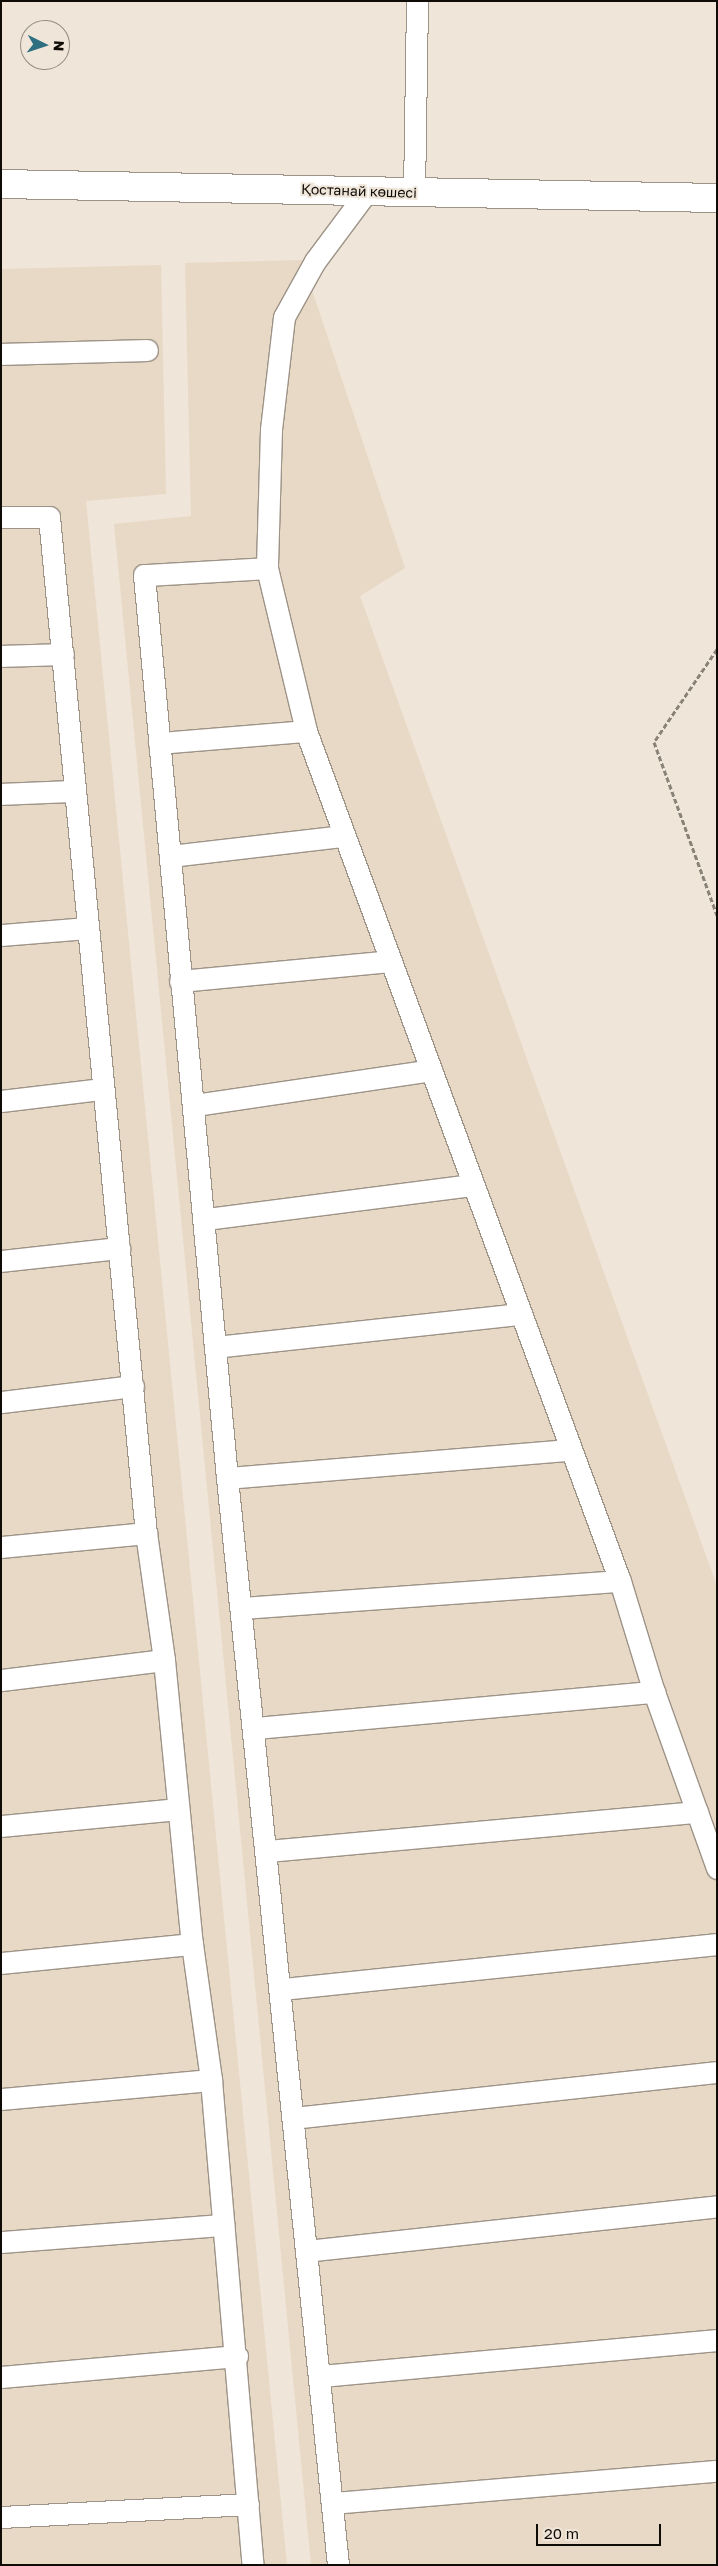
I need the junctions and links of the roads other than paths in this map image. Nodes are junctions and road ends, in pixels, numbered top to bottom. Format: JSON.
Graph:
{"nodes":[{"id":1,"x":417,"y":1,"type":"edge"},
{"id":2,"x":1,"y":184,"type":"edge"},
{"id":3,"x":368,"y":190,"type":"junction"},
{"id":4,"x":414,"y":193,"type":"junction"},
{"id":5,"x":717,"y":198,"type":"edge"},
{"id":6,"x":147,"y":350,"type":"dead end"},
{"id":7,"x":1,"y":354,"type":"edge"},
{"id":8,"x":1,"y":517,"type":"edge"},
{"id":9,"x":267,"y":568,"type":"junction"},
{"id":10,"x":62,"y":654,"type":"junction"},
{"id":11,"x":1,"y":656,"type":"edge"},
{"id":12,"x":306,"y":731,"type":"junction"},
{"id":13,"x":159,"y":743,"type":"junction"},
{"id":14,"x":73,"y":791,"type":"junction"},
{"id":15,"x":1,"y":794,"type":"edge"},
{"id":16,"x":344,"y":836,"type":"junction"},
{"id":17,"x":170,"y":856,"type":"junction"},
{"id":18,"x":86,"y":928,"type":"junction"},
{"id":19,"x":1,"y":935,"type":"edge"},
{"id":20,"x":390,"y":961,"type":"junction"},
{"id":21,"x":180,"y":981,"type":"junction"},
{"id":22,"x":430,"y":1070,"type":"junction"},
{"id":23,"x":102,"y":1089,"type":"junction"},
{"id":24,"x":1,"y":1101,"type":"edge"},
{"id":25,"x":195,"y":1105,"type":"junction"},
{"id":26,"x":472,"y":1185,"type":"junction"},
{"id":27,"x":206,"y":1220,"type":"junction"},
{"id":28,"x":119,"y":1248,"type":"junction"},
{"id":29,"x":1,"y":1261,"type":"edge"},
{"id":30,"x":519,"y":1314,"type":"junction"},
{"id":31,"x":216,"y":1347,"type":"junction"},
{"id":32,"x":133,"y":1386,"type":"junction"},
{"id":33,"x":1,"y":1402,"type":"edge"},
{"id":34,"x":571,"y":1450,"type":"junction"},
{"id":35,"x":227,"y":1478,"type":"junction"},
{"id":36,"x":146,"y":1533,"type":"junction"},
{"id":37,"x":1,"y":1547,"type":"edge"},
{"id":38,"x":620,"y":1581,"type":"junction"},
{"id":39,"x":242,"y":1608,"type":"junction"},
{"id":40,"x":164,"y":1660,"type":"junction"},
{"id":41,"x":1,"y":1680,"type":"edge"},
{"id":42,"x":654,"y":1692,"type":"junction"},
{"id":43,"x":255,"y":1728,"type":"junction"},
{"id":44,"x":178,"y":1810,"type":"junction"},
{"id":45,"x":697,"y":1812,"type":"junction"},
{"id":46,"x":1,"y":1826,"type":"edge"},
{"id":47,"x":267,"y":1851,"type":"junction"},
{"id":48,"x":717,"y":1868,"type":"edge"},
{"id":49,"x":192,"y":1944,"type":"junction"},
{"id":50,"x":717,"y":1944,"type":"edge"},
{"id":51,"x":1,"y":1963,"type":"edge"},
{"id":52,"x":282,"y":1989,"type":"junction"},
{"id":53,"x":717,"y":2072,"type":"edge"},
{"id":54,"x":211,"y":2080,"type":"junction"},
{"id":55,"x":1,"y":2099,"type":"edge"},
{"id":56,"x":293,"y":2118,"type":"junction"},
{"id":57,"x":717,"y":2206,"type":"edge"},
{"id":58,"x":223,"y":2225,"type":"junction"},
{"id":59,"x":1,"y":2242,"type":"edge"},
{"id":60,"x":306,"y":2252,"type":"junction"},
{"id":61,"x":717,"y":2340,"type":"edge"},
{"id":62,"x":236,"y":2356,"type":"junction"},
{"id":63,"x":320,"y":2376,"type":"junction"},
{"id":64,"x":1,"y":2377,"type":"edge"},
{"id":65,"x":717,"y":2471,"type":"edge"},
{"id":66,"x":333,"y":2503,"type":"junction"},
{"id":67,"x":248,"y":2504,"type":"junction"},
{"id":68,"x":1,"y":2516,"type":"edge"},
{"id":69,"x":253,"y":2565,"type":"edge"},
{"id":70,"x":338,"y":2565,"type":"edge"}],
"edges":[{"from":1,"to":4,"type":"lane"},
{"from":2,"to":3,"type":"street","name":"Қостанай көшесі"},
{"from":3,"to":4,"type":"street","name":"Қостанай көшесі"},
{"from":3,"to":9,"type":"lane"},
{"from":4,"to":5,"type":"street","name":"Қостанай көшесі"},
{"from":6,"to":7,"type":"lane"},
{"from":8,"to":10,"type":"lane"},
{"from":9,"to":12,"type":"lane"},
{"from":9,"to":13,"type":"lane"},
{"from":10,"to":11,"type":"lane"},
{"from":10,"to":14,"type":"lane"},
{"from":12,"to":13,"type":"lane"},
{"from":12,"to":16,"type":"lane"},
{"from":13,"to":17,"type":"lane"},
{"from":14,"to":15,"type":"lane"},
{"from":14,"to":18,"type":"lane"},
{"from":16,"to":17,"type":"lane"},
{"from":16,"to":20,"type":"lane"},
{"from":17,"to":21,"type":"lane"},
{"from":18,"to":19,"type":"lane"},
{"from":18,"to":23,"type":"lane"},
{"from":20,"to":21,"type":"lane"},
{"from":20,"to":22,"type":"lane"},
{"from":21,"to":25,"type":"lane"},
{"from":22,"to":25,"type":"lane"},
{"from":22,"to":26,"type":"lane"},
{"from":23,"to":24,"type":"lane"},
{"from":23,"to":28,"type":"lane"},
{"from":25,"to":27,"type":"lane"},
{"from":26,"to":27,"type":"lane"},
{"from":26,"to":30,"type":"lane"},
{"from":27,"to":31,"type":"lane"},
{"from":28,"to":29,"type":"lane"},
{"from":28,"to":32,"type":"lane"},
{"from":30,"to":31,"type":"lane"},
{"from":30,"to":34,"type":"lane"},
{"from":31,"to":35,"type":"lane"},
{"from":32,"to":33,"type":"lane"},
{"from":32,"to":36,"type":"lane"},
{"from":34,"to":35,"type":"lane"},
{"from":34,"to":38,"type":"lane"},
{"from":35,"to":39,"type":"lane"},
{"from":36,"to":37,"type":"lane"},
{"from":36,"to":40,"type":"lane"},
{"from":38,"to":39,"type":"lane"},
{"from":38,"to":42,"type":"lane"},
{"from":39,"to":43,"type":"lane"},
{"from":40,"to":41,"type":"lane"},
{"from":40,"to":44,"type":"lane"},
{"from":42,"to":43,"type":"lane"},
{"from":42,"to":45,"type":"lane"},
{"from":43,"to":47,"type":"lane"},
{"from":44,"to":46,"type":"lane"},
{"from":44,"to":49,"type":"lane"},
{"from":45,"to":47,"type":"lane"},
{"from":45,"to":48,"type":"lane"},
{"from":47,"to":52,"type":"lane"},
{"from":49,"to":51,"type":"lane"},
{"from":49,"to":54,"type":"lane"},
{"from":50,"to":52,"type":"lane"},
{"from":52,"to":56,"type":"lane"},
{"from":53,"to":56,"type":"lane"},
{"from":54,"to":55,"type":"lane"},
{"from":54,"to":58,"type":"lane"},
{"from":56,"to":60,"type":"lane"},
{"from":57,"to":60,"type":"lane"},
{"from":58,"to":59,"type":"lane"},
{"from":58,"to":62,"type":"lane"},
{"from":60,"to":63,"type":"lane"},
{"from":61,"to":63,"type":"lane"},
{"from":62,"to":64,"type":"lane"},
{"from":62,"to":67,"type":"lane"},
{"from":63,"to":66,"type":"lane"},
{"from":65,"to":66,"type":"lane"},
{"from":66,"to":70,"type":"lane"},
{"from":67,"to":68,"type":"lane"},
{"from":67,"to":69,"type":"lane"}]}
